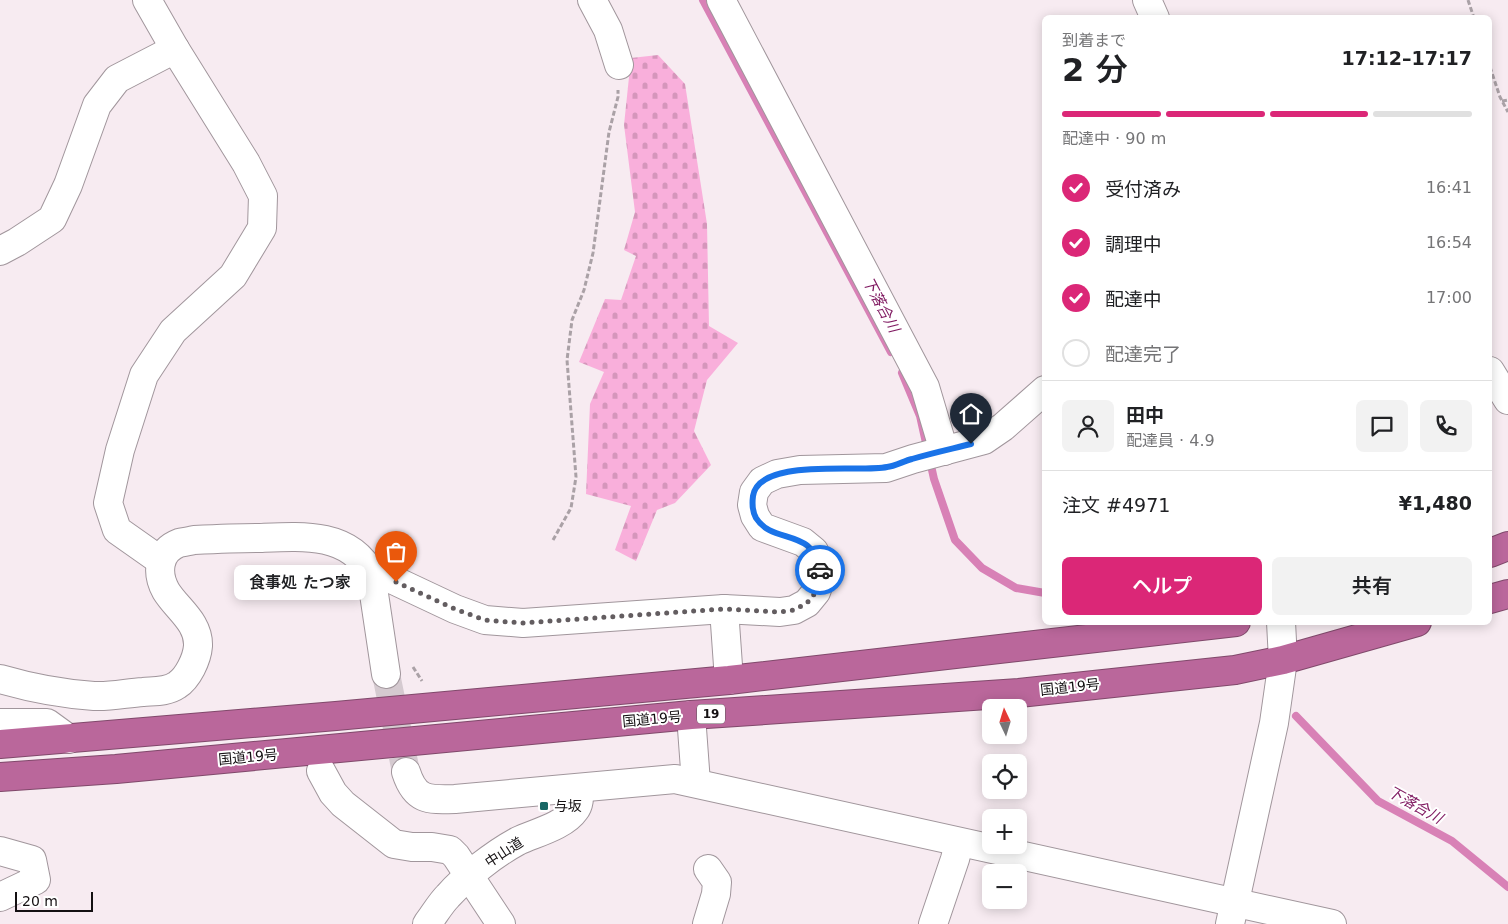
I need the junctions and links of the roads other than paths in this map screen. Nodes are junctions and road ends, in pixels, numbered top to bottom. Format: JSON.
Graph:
{"nodes":[{"id":1,"x":148,"y":0,"type":"edge"},
{"id":2,"x":592,"y":0,"type":"edge"},
{"id":3,"x":720,"y":0,"type":"edge"},
{"id":4,"x":1147,"y":0,"type":"edge"},
{"id":5,"x":1154,"y":15,"type":"edge"},
{"id":6,"x":175,"y":49,"type":"junction"},
{"id":7,"x":619,"y":65,"type":"road end"},
{"id":8,"x":0,"y":251,"type":"edge"},
{"id":9,"x":1492,"y":374,"type":"edge"},
{"id":10,"x":1042,"y":393,"type":"edge"},
{"id":11,"x":1508,"y":400,"type":"edge"},
{"id":12,"x":944,"y":452,"type":"junction"},
{"id":13,"x":1508,"y":546,"type":"edge"},
{"id":14,"x":1492,"y":552,"type":"edge"},
{"id":15,"x":161,"y":561,"type":"junction"},
{"id":16,"x":371,"y":574,"type":"junction"},
{"id":17,"x":1508,"y":594,"type":"edge"},
{"id":18,"x":1492,"y":598,"type":"edge"},
{"id":19,"x":724,"y":609,"type":"junction"},
{"id":20,"x":1210,"y":625,"type":"edge"},
{"id":21,"x":1281,"y":625,"type":"edge"},
{"id":22,"x":1407,"y":625,"type":"edge"},
{"id":23,"x":1283,"y":660,"type":"junction"},
{"id":24,"x":386,"y":674,"type":"tunnel mouth"},
{"id":25,"x":0,"y":679,"type":"edge"},
{"id":26,"x":729,"y":680,"type":"junction"},
{"id":27,"x":691,"y":715,"type":"junction"},
{"id":28,"x":0,"y":723,"type":"edge"},
{"id":29,"x":69,"y":739,"type":"junction"},
{"id":30,"x":0,"y":744,"type":"edge"},
{"id":31,"x":321,"y":771,"type":"dead end"},
{"id":32,"x":406,"y":772,"type":"tunnel mouth"},
{"id":33,"x":0,"y":778,"type":"edge"},
{"id":34,"x":696,"y":783,"type":"junction"},
{"id":35,"x":579,"y":788,"type":"junction"},
{"id":36,"x":959,"y":843,"type":"junction"},
{"id":37,"x":0,"y":851,"type":"edge"},
{"id":38,"x":708,"y":869,"type":"dead end"},
{"id":39,"x":469,"y":877,"type":"junction"},
{"id":40,"x":0,"y":897,"type":"edge"},
{"id":41,"x":1233,"y":913,"type":"edge"},
{"id":42,"x":427,"y":924,"type":"edge"},
{"id":43,"x":501,"y":924,"type":"edge"},
{"id":44,"x":707,"y":924,"type":"edge"},
{"id":45,"x":933,"y":924,"type":"edge"},
{"id":46,"x":1332,"y":924,"type":"edge"}],
"edges":[{"from":1,"to":6,"type":"street"},
{"from":2,"to":7,"type":"street"},
{"from":3,"to":12,"type":"street"},
{"from":4,"to":5,"type":"street"},
{"from":6,"to":8,"type":"street"},
{"from":6,"to":15,"type":"street"},
{"from":9,"to":11,"type":"street"},
{"from":10,"to":12,"type":"street"},
{"from":12,"to":19,"type":"street"},
{"from":13,"to":14,"type":"highway"},
{"from":15,"to":16,"type":"street"},
{"from":15,"to":25,"type":"street"},
{"from":16,"to":19,"type":"street"},
{"from":16,"to":24,"type":"street"},
{"from":17,"to":18,"type":"highway"},
{"from":19,"to":26,"type":"street"},
{"from":20,"to":26,"type":"highway"},
{"from":21,"to":23,"type":"street"},
{"from":22,"to":23,"type":"highway","name":"国道19号","number":"19"},
{"from":23,"to":27,"type":"highway","name":"国道19号","number":"19"},
{"from":23,"to":41,"type":"street"},
{"from":26,"to":29,"type":"highway"},
{"from":27,"to":33,"type":"highway","name":"国道19号","number":"19"},
{"from":27,"to":34,"type":"street"},
{"from":28,"to":29,"type":"street"},
{"from":29,"to":30,"type":"highway"},
{"from":31,"to":39,"type":"street"},
{"from":32,"to":35,"type":"street"},
{"from":34,"to":35,"type":"street"},
{"from":34,"to":36,"type":"street"},
{"from":35,"to":39,"type":"street","name":"中山道"},
{"from":36,"to":41,"type":"street"},
{"from":36,"to":45,"type":"street"},
{"from":37,"to":40,"type":"street"},
{"from":38,"to":44,"type":"street"},
{"from":39,"to":42,"type":"street","name":"中山道"},
{"from":39,"to":43,"type":"street"},
{"from":41,"to":46,"type":"street"}]}
